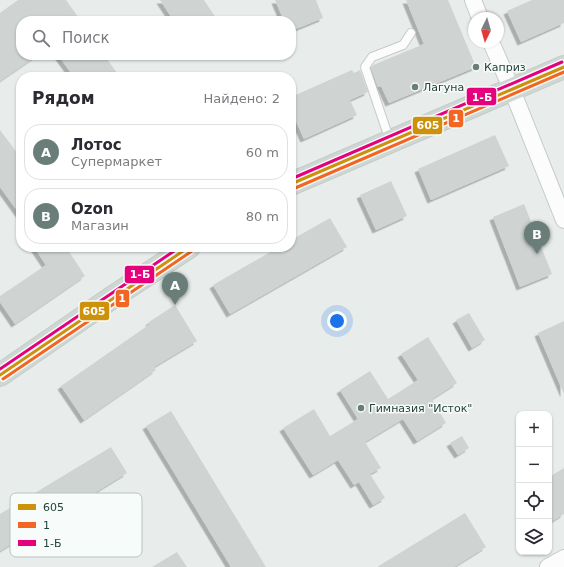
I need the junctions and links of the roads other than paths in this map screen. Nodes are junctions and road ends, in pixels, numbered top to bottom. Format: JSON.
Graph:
{"nodes":[{"id":1,"x":473,"y":0,"type":"edge"},
{"id":2,"x":478,"y":12,"type":"edge"},
{"id":3,"x":411,"y":33,"type":"dead end"},
{"id":4,"x":494,"y":48,"type":"edge"},
{"id":5,"x":564,"y":67,"type":"edge"},
{"id":6,"x":512,"y":90,"type":"junction"},
{"id":7,"x":391,"y":142,"type":"junction"},
{"id":8,"x":296,"y":182,"type":"edge"},
{"id":9,"x":564,"y":220,"type":"edge"},
{"id":10,"x":181,"y":252,"type":"edge"},
{"id":11,"x":0,"y":375,"type":"edge"},
{"id":12,"x":564,"y":558,"type":"edge"},
{"id":13,"x":548,"y":567,"type":"edge"}],
"edges":[{"from":1,"to":2,"type":"street"},
{"from":3,"to":7,"type":"lane"},
{"from":4,"to":6,"type":"street"},
{"from":5,"to":6,"type":"main road"},
{"from":6,"to":7,"type":"main road"},
{"from":6,"to":9,"type":"street"},
{"from":7,"to":8,"type":"main road"},
{"from":10,"to":11,"type":"main road"},
{"from":12,"to":13,"type":"street"}]}
